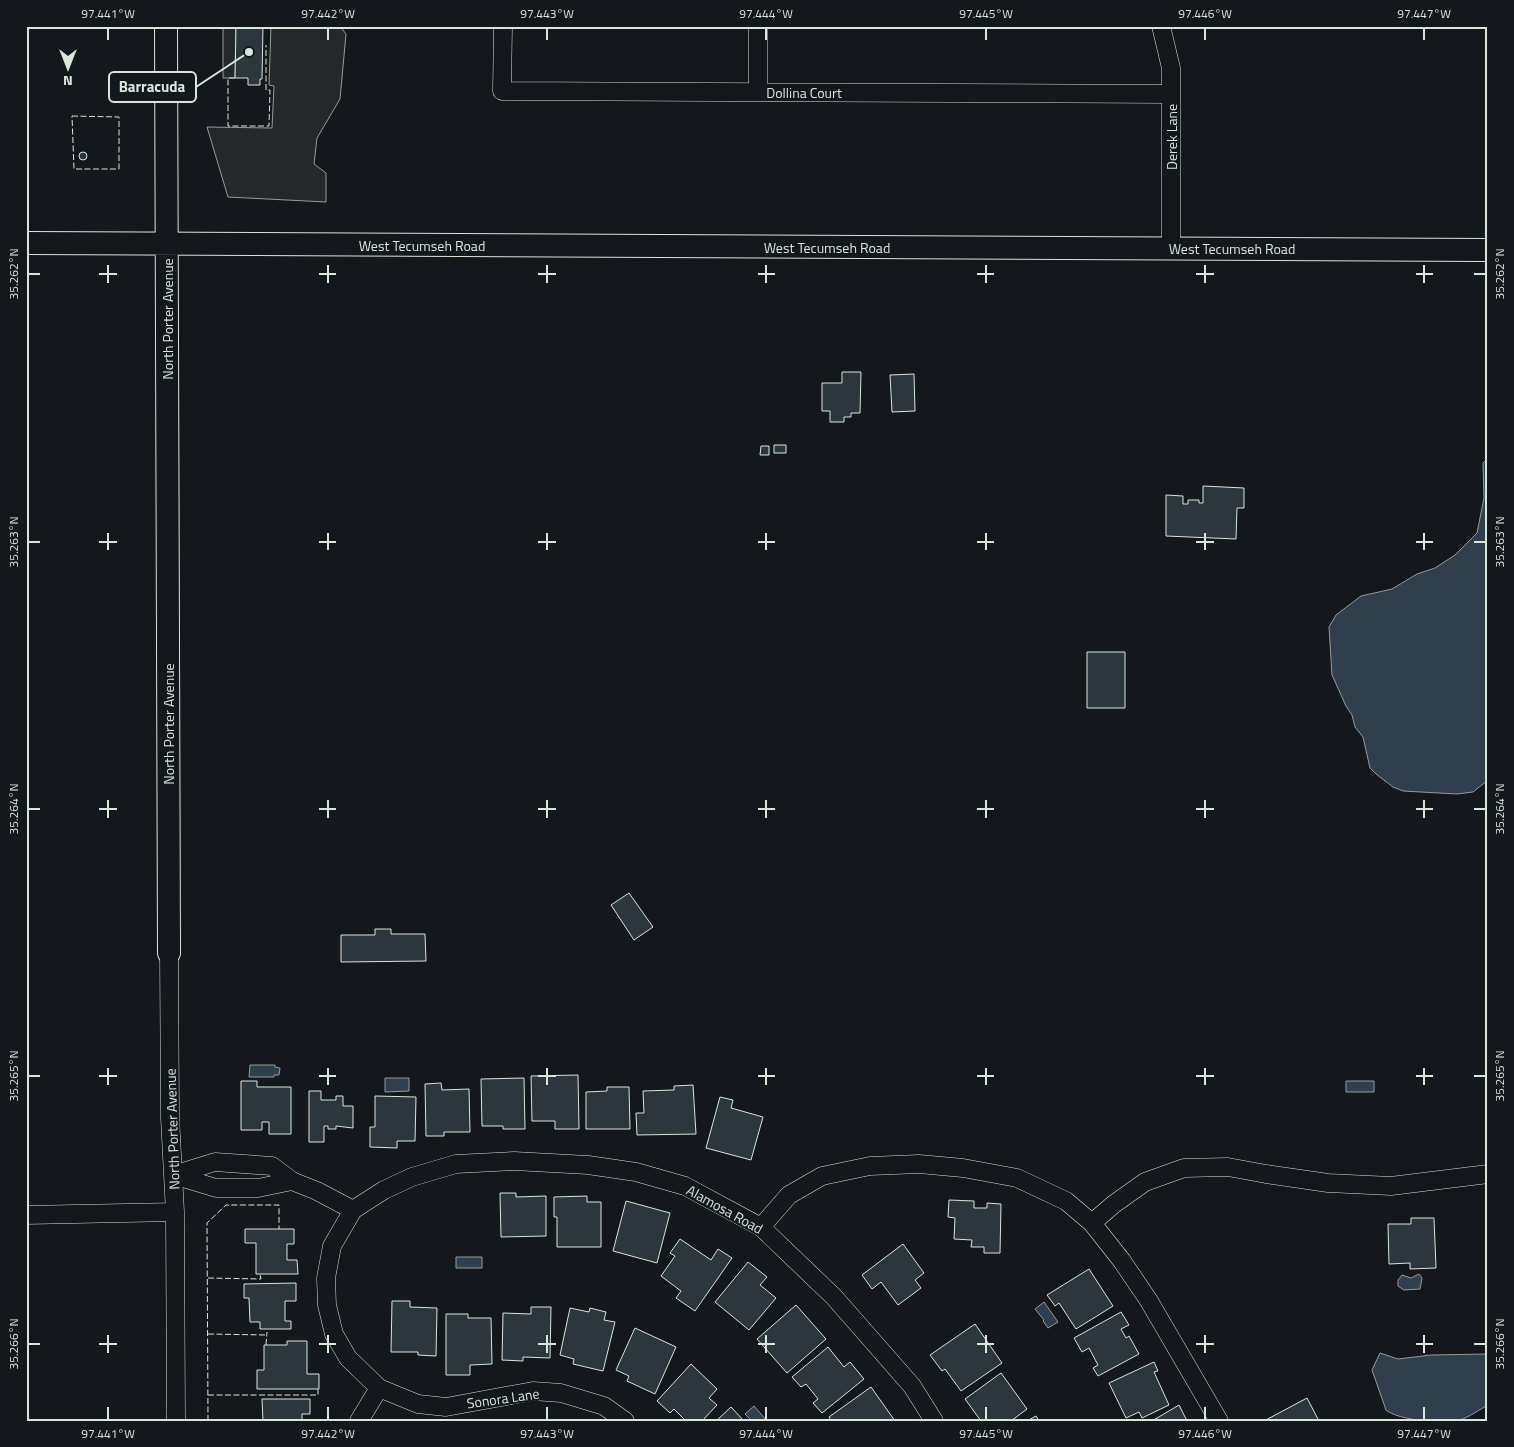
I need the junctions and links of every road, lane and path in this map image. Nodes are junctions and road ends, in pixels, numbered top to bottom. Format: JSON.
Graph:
{"nodes":[{"id":1,"x":166,"y":26,"type":"edge"},
{"id":2,"x":503,"y":26,"type":"edge"},
{"id":3,"x":758,"y":26,"type":"edge"},
{"id":4,"x":1161,"y":26,"type":"edge"},
{"id":5,"x":758,"y":92,"type":"junction"},
{"id":6,"x":1171,"y":94,"type":"junction"},
{"id":7,"x":26,"y":243,"type":"edge"},
{"id":8,"x":166,"y":243,"type":"junction"},
{"id":9,"x":1171,"y":248,"type":"junction"},
{"id":10,"x":1488,"y":250,"type":"edge"},
{"id":11,"x":169,"y":953,"type":"joint"},
{"id":12,"x":1488,"y":1174,"type":"edge"},
{"id":13,"x":173,"y":1175,"type":"junction"},
{"id":14,"x":292,"y":1181,"type":"junction"},
{"id":15,"x":353,"y":1210,"type":"junction"},
{"id":16,"x":175,"y":1212,"type":"junction"},
{"id":17,"x":26,"y":1215,"type":"edge"},
{"id":18,"x":1092,"y":1223,"type":"junction"},
{"id":19,"x":762,"y":1227,"type":"junction"},
{"id":20,"x":379,"y":1388,"type":"junction"},
{"id":21,"x":176,"y":1421,"type":"edge"},
{"id":22,"x":359,"y":1421,"type":"edge"},
{"id":23,"x":625,"y":1421,"type":"edge"},
{"id":24,"x":934,"y":1421,"type":"edge"},
{"id":25,"x":1219,"y":1421,"type":"edge"}],
"edges":[{"from":1,"to":8,"type":"main road","name":"North Porter Avenue"},
{"from":2,"to":5,"type":"street","name":"Dollina Court"},
{"from":3,"to":5,"type":"street"},
{"from":4,"to":6,"type":"street","name":"Derek Lane"},
{"from":5,"to":6,"type":"street","name":"Dollina Court"},
{"from":6,"to":9,"type":"street","name":"Derek Lane"},
{"from":7,"to":8,"type":"main road","name":"West Tecumseh Road"},
{"from":8,"to":9,"type":"main road","name":"West Tecumseh Road"},
{"from":8,"to":11,"type":"main road","name":"North Porter Avenue"},
{"from":9,"to":10,"type":"main road","name":"West Tecumseh Road"},
{"from":11,"to":13,"type":"street","name":"North Porter Avenue"},
{"from":12,"to":18,"type":"street"},
{"from":13,"to":14,"type":"street"},
{"from":13,"to":14,"type":"street"},
{"from":13,"to":16,"type":"street","name":"North Porter Avenue"},
{"from":14,"to":15,"type":"street"},
{"from":15,"to":19,"type":"street","name":"Alamosa Road"},
{"from":15,"to":20,"type":"street","name":"Alamosa Road"},
{"from":16,"to":17,"type":"street"},
{"from":16,"to":21,"type":"street","name":"North Porter Avenue"},
{"from":18,"to":19,"type":"street"},
{"from":18,"to":25,"type":"street"},
{"from":19,"to":24,"type":"street","name":"Alamosa Road"},
{"from":20,"to":22,"type":"street"},
{"from":20,"to":23,"type":"street","name":"Sonora Lane"}]}
